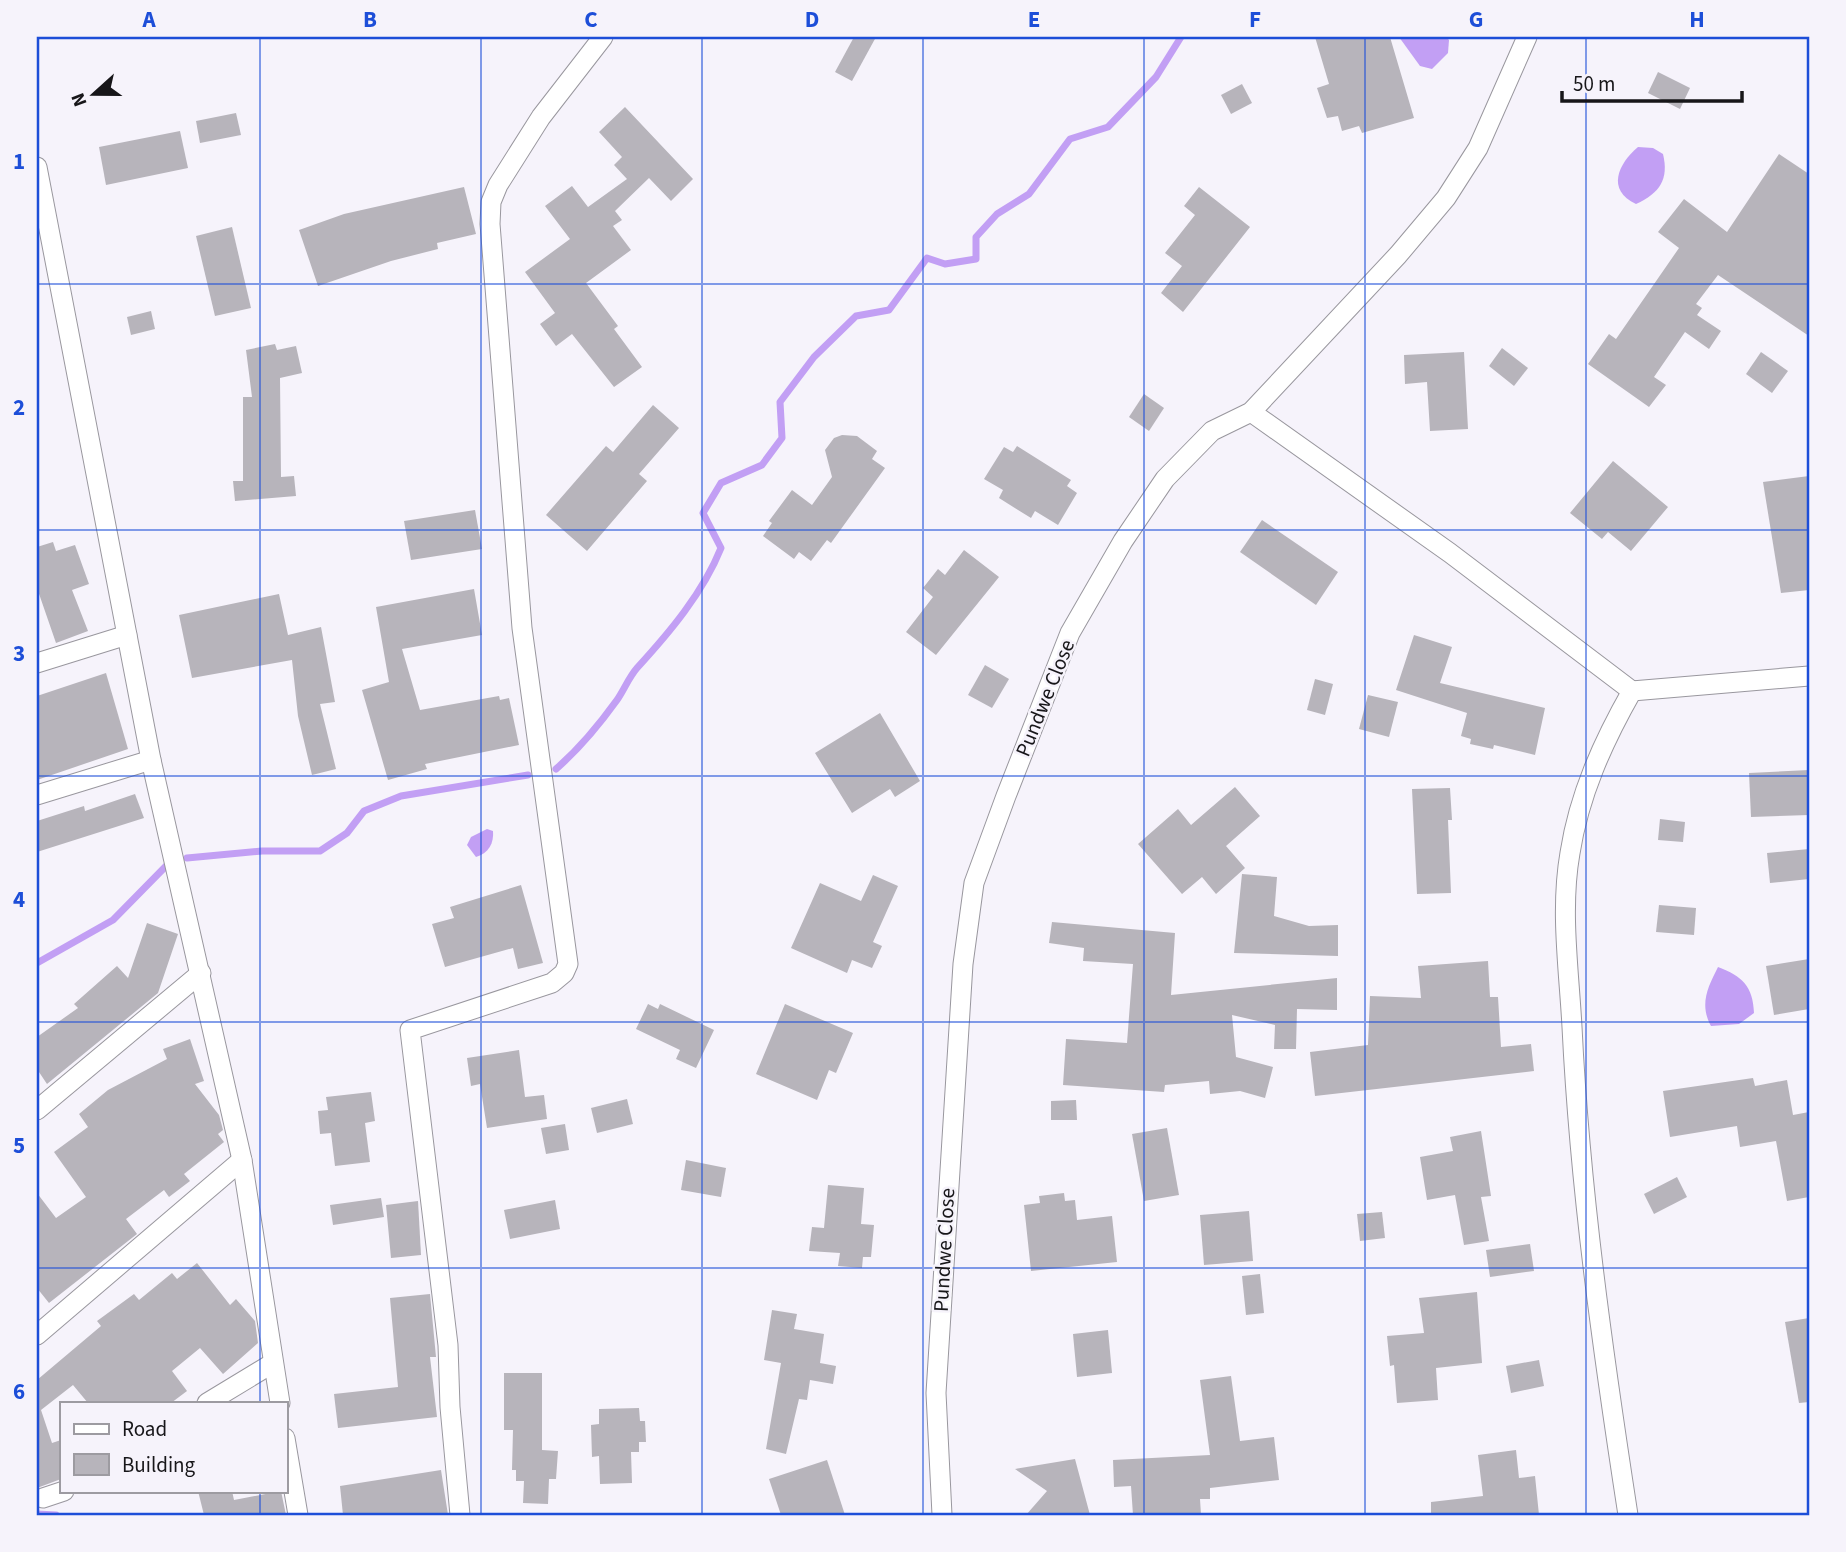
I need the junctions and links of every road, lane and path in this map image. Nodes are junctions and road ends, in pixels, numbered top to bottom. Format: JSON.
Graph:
{"nodes":[{"id":1,"x":603,"y":37,"type":"edge"},
{"id":2,"x":1527,"y":37,"type":"edge"},
{"id":3,"x":37,"y":167,"type":"edge"},
{"id":4,"x":1251,"y":412,"type":"junction"},
{"id":5,"x":127,"y":635,"type":"junction"},
{"id":6,"x":37,"y":663,"type":"edge"},
{"id":7,"x":1809,"y":676,"type":"edge"},
{"id":8,"x":1632,"y":691,"type":"junction"},
{"id":9,"x":151,"y":760,"type":"junction"},
{"id":10,"x":37,"y":795,"type":"edge"},
{"id":11,"x":201,"y":973,"type":"junction"},
{"id":12,"x":37,"y":1110,"type":"edge"},
{"id":13,"x":242,"y":1160,"type":"junction"},
{"id":14,"x":37,"y":1335,"type":"edge"},
{"id":15,"x":273,"y":1363,"type":"junction"},
{"id":16,"x":209,"y":1402,"type":"edge"},
{"id":17,"x":280,"y":1402,"type":"edge"},
{"id":18,"x":287,"y":1450,"type":"edge"},
{"id":19,"x":61,"y":1492,"type":"edge"},
{"id":20,"x":43,"y":1499,"type":"dead end"},
{"id":21,"x":298,"y":1515,"type":"edge"},
{"id":22,"x":460,"y":1515,"type":"edge"},
{"id":23,"x":942,"y":1515,"type":"edge"},
{"id":24,"x":1628,"y":1515,"type":"edge"}],
"edges":[{"from":1,"to":22,"type":"street"},
{"from":2,"to":4,"type":"street"},
{"from":3,"to":5,"type":"street"},
{"from":4,"to":8,"type":"street"},
{"from":4,"to":23,"type":"street","name":"Pundwe Close"},
{"from":5,"to":6,"type":"street"},
{"from":5,"to":9,"type":"street"},
{"from":7,"to":8,"type":"street"},
{"from":8,"to":24,"type":"street"},
{"from":9,"to":10,"type":"street"},
{"from":9,"to":11,"type":"street"},
{"from":11,"to":12,"type":"street"},
{"from":11,"to":13,"type":"street"},
{"from":13,"to":14,"type":"street"},
{"from":13,"to":15,"type":"street"},
{"from":15,"to":16,"type":"street"},
{"from":15,"to":17,"type":"street"},
{"from":18,"to":21,"type":"street"},
{"from":19,"to":20,"type":"street"}]}
